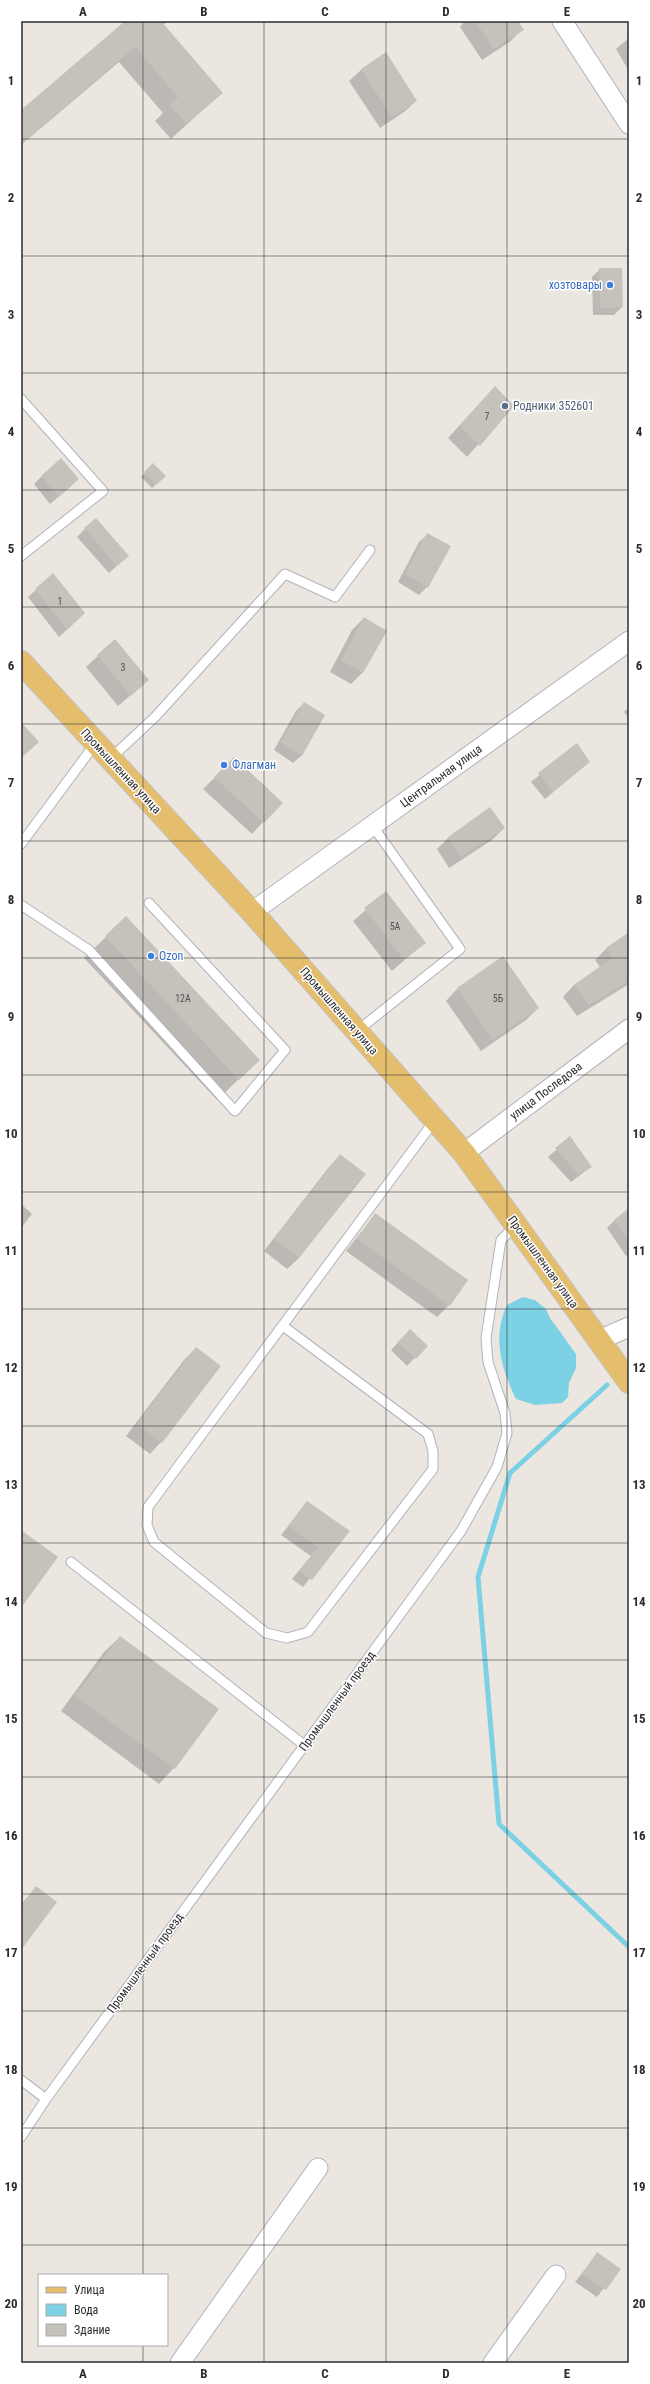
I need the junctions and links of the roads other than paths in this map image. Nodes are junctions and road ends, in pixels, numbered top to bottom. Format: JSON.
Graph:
{"nodes":[{"id":1,"x":562,"y":21,"type":"edge"},
{"id":2,"x":629,"y":124,"type":"edge"},
{"id":3,"x":21,"y":400,"type":"edge"},
{"id":4,"x":370,"y":550,"type":"dead end"},
{"id":5,"x":21,"y":556,"type":"edge"},
{"id":6,"x":629,"y":641,"type":"edge"},
{"id":7,"x":21,"y":662,"type":"edge"},
{"id":8,"x":102,"y":752,"type":"junction"},
{"id":9,"x":372,"y":825,"type":"junction"},
{"id":10,"x":21,"y":844,"type":"edge"},
{"id":11,"x":149,"y":903,"type":"dead end"},
{"id":12,"x":21,"y":905,"type":"edge"},
{"id":13,"x":252,"y":912,"type":"junction"},
{"id":14,"x":629,"y":1029,"type":"edge"},
{"id":15,"x":357,"y":1031,"type":"junction"},
{"id":16,"x":435,"y":1120,"type":"junction"},
{"id":17,"x":464,"y":1153,"type":"junction"},
{"id":18,"x":516,"y":1225,"type":"junction"},
{"id":19,"x":283,"y":1326,"type":"junction"},
{"id":20,"x":629,"y":1327,"type":"edge"},
{"id":21,"x":599,"y":1340,"type":"junction"},
{"id":22,"x":629,"y":1382,"type":"edge"},
{"id":23,"x":71,"y":1562,"type":"dead end"},
{"id":24,"x":304,"y":1745,"type":"junction"},
{"id":25,"x":21,"y":2080,"type":"edge"},
{"id":26,"x":46,"y":2099,"type":"junction"},
{"id":27,"x":21,"y":2137,"type":"edge"},
{"id":28,"x":318,"y":2168,"type":"dead end"},
{"id":29,"x":556,"y":2275,"type":"dead end"},
{"id":30,"x":180,"y":2363,"type":"edge"},
{"id":31,"x":493,"y":2363,"type":"edge"}],
"edges":[{"from":1,"to":2,"type":"street"},
{"from":3,"to":5,"type":"lane"},
{"from":4,"to":8,"type":"lane"},
{"from":6,"to":9,"type":"street","name":"Центральная улица"},
{"from":7,"to":8,"type":"main road","name":"Промышленная улица"},
{"from":8,"to":10,"type":"lane"},
{"from":8,"to":13,"type":"main road","name":"Промышленная улица"},
{"from":9,"to":13,"type":"street","name":"Центральная улица"},
{"from":9,"to":15,"type":"lane"},
{"from":11,"to":12,"type":"lane"},
{"from":13,"to":15,"type":"main road","name":"Промышленная улица"},
{"from":14,"to":17,"type":"street","name":"улица Последова"},
{"from":15,"to":16,"type":"main road","name":"Промышленная улица"},
{"from":16,"to":17,"type":"main road","name":"Промышленная улица"},
{"from":16,"to":19,"type":"lane"},
{"from":17,"to":18,"type":"main road","name":"Промышленная улица"},
{"from":18,"to":21,"type":"main road","name":"Промышленная улица"},
{"from":18,"to":24,"type":"lane","name":"Промышленный проезд"},
{"from":19,"to":19,"type":"lane"},
{"from":20,"to":21,"type":"street"},
{"from":21,"to":22,"type":"main road","name":"Промышленная улица"},
{"from":23,"to":24,"type":"lane"},
{"from":24,"to":26,"type":"lane","name":"Промышленный проезд"},
{"from":25,"to":26,"type":"lane"},
{"from":26,"to":27,"type":"lane","name":"Промышленный проезд"},
{"from":28,"to":30,"type":"street"},
{"from":29,"to":31,"type":"street"}]}
